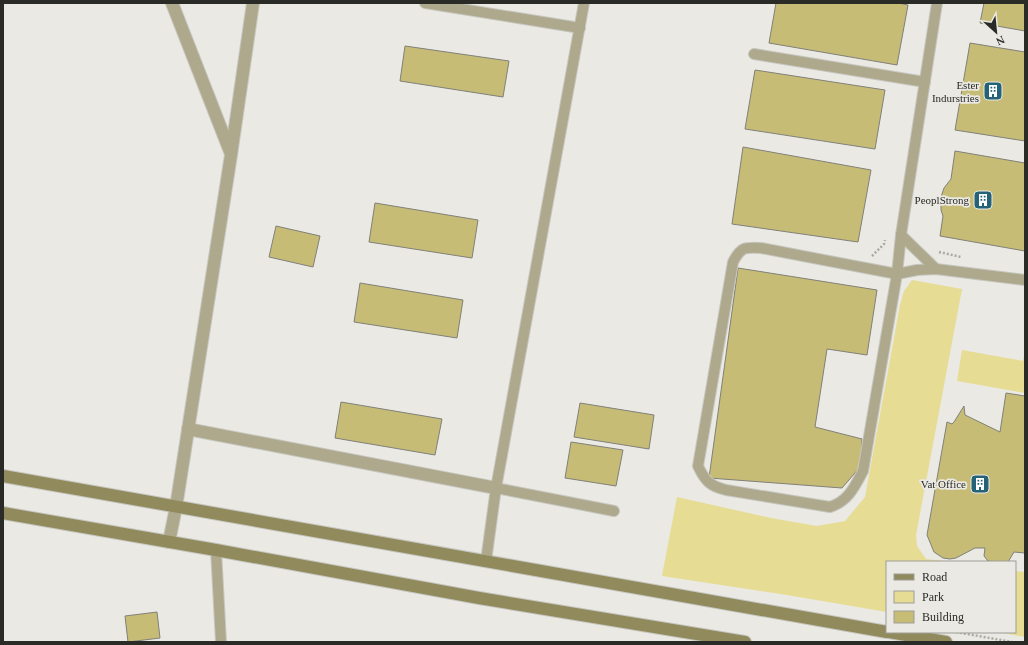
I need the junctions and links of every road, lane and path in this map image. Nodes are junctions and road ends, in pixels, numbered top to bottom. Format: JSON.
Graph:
{"nodes":[{"id":1,"x":172,"y":3,"type":"edge"},
{"id":2,"x":254,"y":3,"type":"edge"},
{"id":3,"x":425,"y":3,"type":"edge"},
{"id":4,"x":584,"y":3,"type":"edge"},
{"id":5,"x":937,"y":3,"type":"edge"},
{"id":6,"x":580,"y":28,"type":"junction"},
{"id":7,"x":754,"y":54,"type":"dead end"},
{"id":8,"x":925,"y":82,"type":"junction"},
{"id":9,"x":231,"y":155,"type":"junction"},
{"id":10,"x":901,"y":235,"type":"junction"},
{"id":11,"x":886,"y":236,"type":"dead end"},
{"id":12,"x":935,"y":251,"type":"dead end"},
{"id":13,"x":871,"y":258,"type":"dead end"},
{"id":14,"x":965,"y":258,"type":"dead end"},
{"id":15,"x":936,"y":268,"type":"junction"},
{"id":16,"x":897,"y":274,"type":"junction"},
{"id":17,"x":1025,"y":280,"type":"edge"},
{"id":18,"x":188,"y":429,"type":"junction"},
{"id":19,"x":3,"y":476,"type":"edge"},
{"id":20,"x":496,"y":488,"type":"junction"},
{"id":21,"x":176,"y":507,"type":"junction"},
{"id":22,"x":614,"y":511,"type":"dead end"},
{"id":23,"x":3,"y":513,"type":"edge"},
{"id":24,"x":169,"y":542,"type":"junction"},
{"id":25,"x":216,"y":550,"type":"junction"},
{"id":26,"x":486,"y":561,"type":"junction"},
{"id":27,"x":886,"y":632,"type":"edge"},
{"id":28,"x":894,"y":633,"type":"edge"},
{"id":29,"x":962,"y":633,"type":"edge"},
{"id":30,"x":221,"y":642,"type":"edge"},
{"id":31,"x":745,"y":642,"type":"edge"},
{"id":32,"x":946,"y":642,"type":"edge"},
{"id":33,"x":1012,"y":642,"type":"edge"}],
"edges":[{"from":1,"to":9,"type":"street"},
{"from":2,"to":9,"type":"street"},
{"from":3,"to":6,"type":"lane"},
{"from":4,"to":6,"type":"lane"},
{"from":5,"to":8,"type":"lane"},
{"from":6,"to":20,"type":"lane"},
{"from":7,"to":8,"type":"lane"},
{"from":8,"to":10,"type":"lane"},
{"from":9,"to":18,"type":"street"},
{"from":10,"to":15,"type":"lane"},
{"from":10,"to":16,"type":"lane"},
{"from":11,"to":13,"type":"path"},
{"from":12,"to":14,"type":"path"},
{"from":15,"to":16,"type":"lane"},
{"from":15,"to":17,"type":"lane"},
{"from":16,"to":16,"type":"lane"},
{"from":18,"to":20,"type":"street"},
{"from":18,"to":21,"type":"street"},
{"from":19,"to":21,"type":"main road"},
{"from":20,"to":22,"type":"lane"},
{"from":20,"to":26,"type":"lane"},
{"from":21,"to":24,"type":"street"},
{"from":21,"to":26,"type":"main road"},
{"from":23,"to":24,"type":"main road"},
{"from":24,"to":25,"type":"main road"},
{"from":25,"to":30,"type":"lane"},
{"from":25,"to":31,"type":"main road"},
{"from":26,"to":27,"type":"main road"},
{"from":28,"to":32,"type":"main road"},
{"from":29,"to":33,"type":"path"}]}
